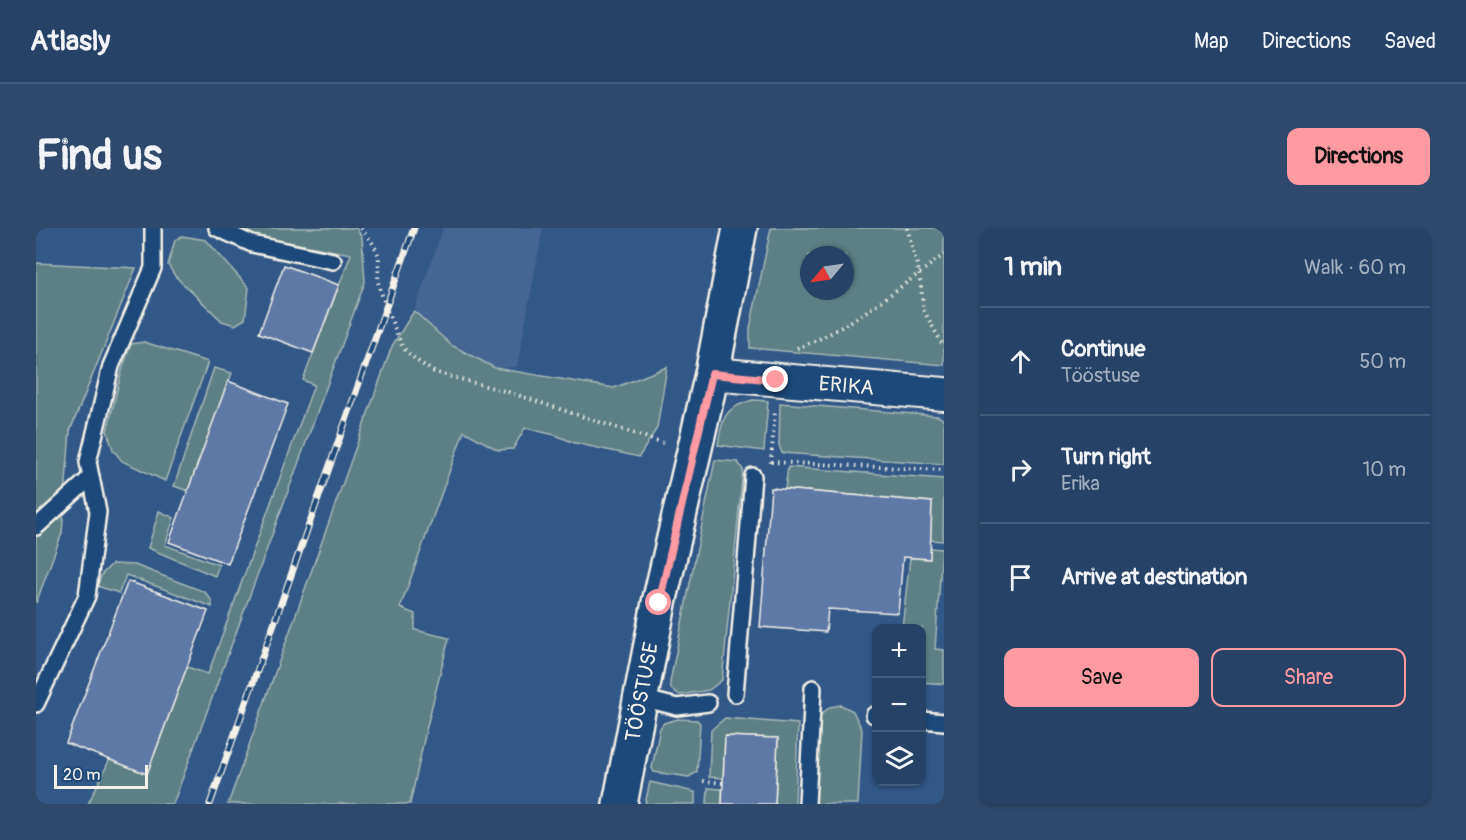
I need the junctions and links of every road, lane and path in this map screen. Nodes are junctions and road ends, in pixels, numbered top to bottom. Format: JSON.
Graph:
{"nodes":[{"id":1,"x":153,"y":228,"type":"edge"},
{"id":2,"x":217,"y":228,"type":"edge"},
{"id":3,"x":361,"y":228,"type":"edge"},
{"id":4,"x":740,"y":228,"type":"edge"},
{"id":5,"x":907,"y":228,"type":"edge"},
{"id":6,"x":944,"y":255,"type":"edge"},
{"id":7,"x":333,"y":261,"type":"dead end"},
{"id":8,"x":919,"y":272,"type":"junction"},
{"id":9,"x":944,"y":347,"type":"edge"},
{"id":10,"x":782,"y":366,"type":"junction"},
{"id":11,"x":712,"y":374,"type":"junction"},
{"id":12,"x":944,"y":394,"type":"edge"},
{"id":13,"x":695,"y":450,"type":"junction"},
{"id":14,"x":763,"y":462,"type":"dead end"},
{"id":15,"x":772,"y":462,"type":"junction"},
{"id":16,"x":944,"y":470,"type":"edge"},
{"id":17,"x":753,"y":476,"type":"joint"},
{"id":18,"x":91,"y":477,"type":"junction"},
{"id":19,"x":36,"y":527,"type":"edge"},
{"id":20,"x":813,"y":688,"type":"dead end"},
{"id":21,"x":735,"y":694,"type":"dead end"},
{"id":22,"x":641,"y":698,"type":"junction"},
{"id":23,"x":708,"y":703,"type":"dead end"},
{"id":24,"x":36,"y":704,"type":"edge"},
{"id":25,"x":926,"y":720,"type":"edge"},
{"id":26,"x":944,"y":722,"type":"edge"},
{"id":27,"x":703,"y":781,"type":"dead end"},
{"id":28,"x":723,"y":783,"type":"dead end"},
{"id":29,"x":620,"y":804,"type":"edge"},
{"id":30,"x":807,"y":804,"type":"edge"}],
"edges":[{"from":1,"to":18,"type":"lane"},
{"from":2,"to":7,"type":"lane"},
{"from":3,"to":13,"type":"path"},
{"from":4,"to":11,"type":"street","name":"TÖÖSTUSE"},
{"from":5,"to":8,"type":"path"},
{"from":6,"to":8,"type":"path"},
{"from":8,"to":9,"type":"path"},
{"from":8,"to":10,"type":"path"},
{"from":10,"to":11,"type":"street","name":"ERIKA"},
{"from":10,"to":12,"type":"street","name":"ERIKA"},
{"from":10,"to":15,"type":"path"},
{"from":11,"to":13,"type":"street","name":"TÖÖSTUSE"},
{"from":13,"to":22,"type":"street","name":"TÖÖSTUSE"},
{"from":14,"to":15,"type":"path"},
{"from":15,"to":16,"type":"path"},
{"from":15,"to":17,"type":"path"},
{"from":17,"to":21,"type":"lane"},
{"from":18,"to":19,"type":"lane"},
{"from":18,"to":24,"type":"lane"},
{"from":20,"to":30,"type":"lane"},
{"from":22,"to":23,"type":"lane"},
{"from":22,"to":29,"type":"street","name":"TÖÖSTUSE"},
{"from":25,"to":26,"type":"lane"},
{"from":27,"to":28,"type":"path"}]}
